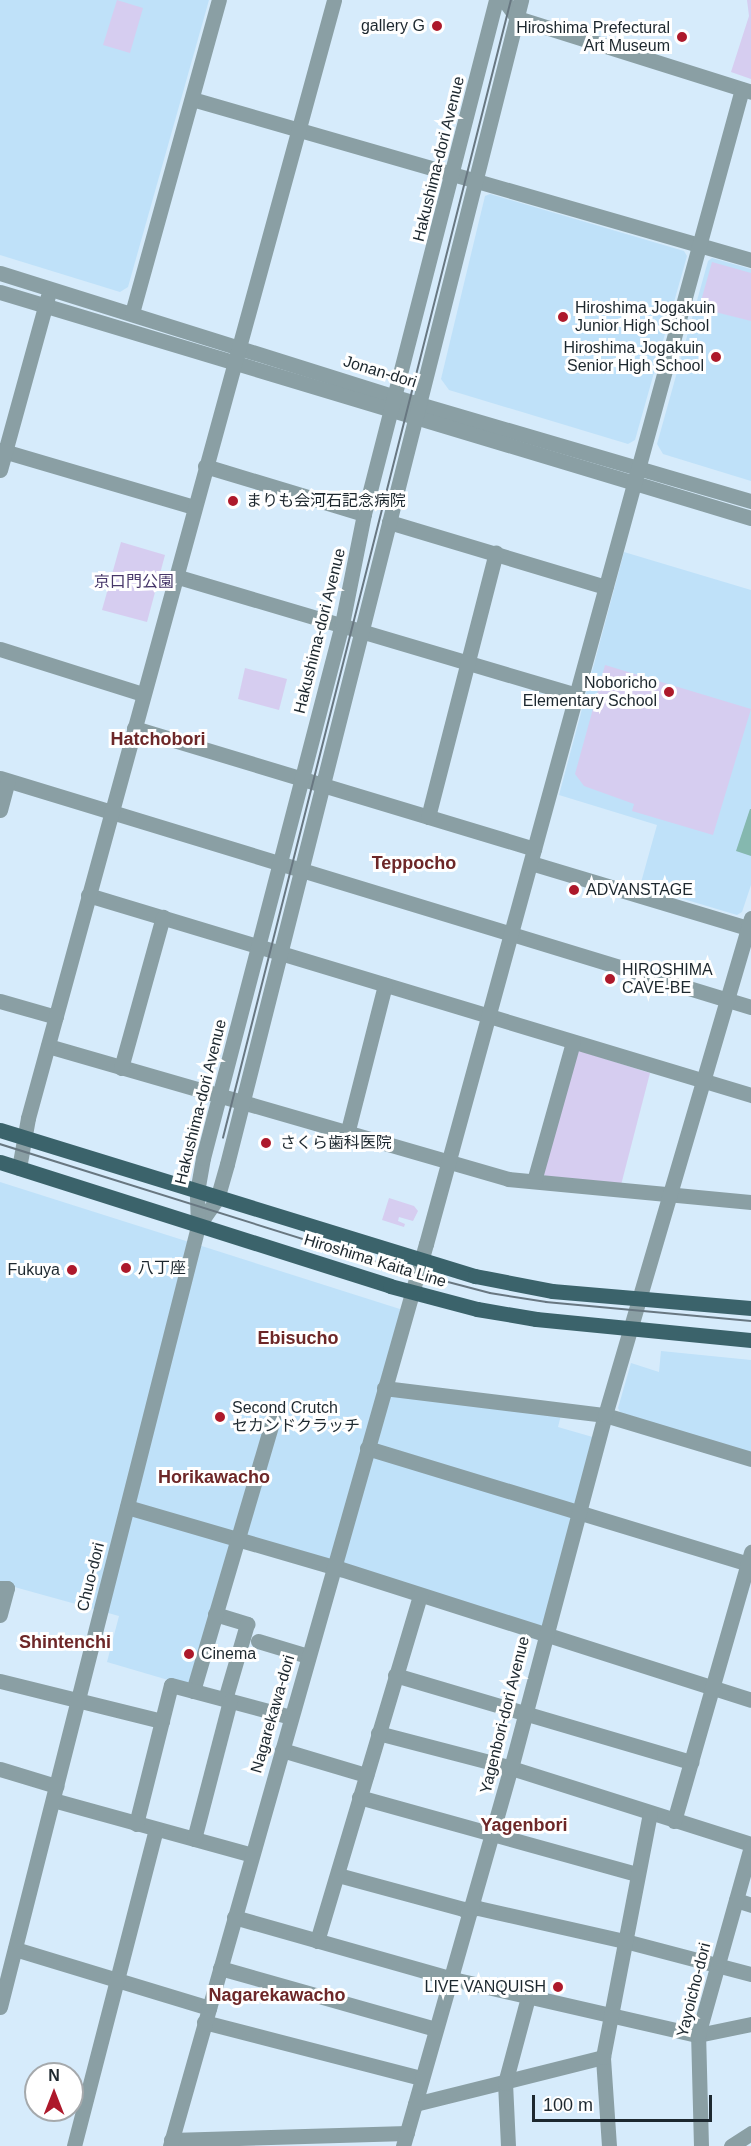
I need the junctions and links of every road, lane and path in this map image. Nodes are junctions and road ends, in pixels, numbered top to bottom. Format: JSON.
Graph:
{"nodes":[{"id":1,"x":219,"y":0,"type":"edge"},
{"id":2,"x":334,"y":0,"type":"edge"},
{"id":3,"x":496,"y":0,"type":"edge"},
{"id":4,"x":504,"y":0,"type":"edge"},
{"id":5,"x":521,"y":0,"type":"edge"},
{"id":6,"x":517,"y":18,"type":"junction"},
{"id":7,"x":746,"y":90,"type":"edge"},
{"id":8,"x":192,"y":99,"type":"junction"},
{"id":9,"x":299,"y":131,"type":"junction"},
{"id":10,"x":453,"y":174,"type":"junction"},
{"id":11,"x":474,"y":180,"type":"junction"},
{"id":12,"x":699,"y":246,"type":"junction"},
{"id":13,"x":751,"y":260,"type":"edge"},
{"id":14,"x":0,"y":273,"type":"edge"},
{"id":15,"x":50,"y":288,"type":"junction"},
{"id":16,"x":0,"y":292,"type":"edge"},
{"id":17,"x":45,"y":306,"type":"junction"},
{"id":18,"x":132,"y":313,"type":"junction"},
{"id":19,"x":237,"y":346,"type":"junction"},
{"id":20,"x":232,"y":362,"type":"junction"},
{"id":21,"x":393,"y":403,"type":"junction"},
{"id":22,"x":418,"y":410,"type":"junction"},
{"id":23,"x":2,"y":451,"type":"edge"},
{"id":24,"x":205,"y":466,"type":"junction"},
{"id":25,"x":637,"y":466,"type":"junction"},
{"id":26,"x":0,"y":470,"type":"edge"},
{"id":27,"x":633,"y":483,"type":"junction"},
{"id":28,"x":751,"y":501,"type":"edge"},
{"id":29,"x":194,"y":507,"type":"junction"},
{"id":30,"x":364,"y":513,"type":"junction"},
{"id":31,"x":751,"y":518,"type":"edge"},
{"id":32,"x":389,"y":522,"type":"junction"},
{"id":33,"x":496,"y":553,"type":"junction"},
{"id":34,"x":175,"y":576,"type":"junction"},
{"id":35,"x":605,"y":587,"type":"junction"},
{"id":36,"x":342,"y":624,"type":"junction"},
{"id":37,"x":361,"y":630,"type":"junction"},
{"id":38,"x":0,"y":649,"type":"edge"},
{"id":39,"x":466,"y":661,"type":"junction"},
{"id":40,"x":143,"y":694,"type":"junction"},
{"id":41,"x":576,"y":695,"type":"junction"},
{"id":42,"x":134,"y":728,"type":"junction"},
{"id":43,"x":4,"y":779,"type":"edge"},
{"id":44,"x":301,"y":779,"type":"junction"},
{"id":45,"x":321,"y":785,"type":"junction"},
{"id":46,"x":0,"y":810,"type":"edge"},
{"id":47,"x":111,"y":811,"type":"junction"},
{"id":48,"x":428,"y":817,"type":"junction"},
{"id":49,"x":533,"y":856,"type":"junction"},
{"id":50,"x":280,"y":862,"type":"junction"},
{"id":51,"x":300,"y":869,"type":"junction"},
{"id":52,"x":88,"y":895,"type":"junction"},
{"id":53,"x":162,"y":917,"type":"junction"},
{"id":54,"x":749,"y":923,"type":"edge"},
{"id":55,"x":512,"y":932,"type":"junction"},
{"id":56,"x":258,"y":947,"type":"junction"},
{"id":57,"x":278,"y":954,"type":"junction"},
{"id":58,"x":385,"y":985,"type":"junction"},
{"id":59,"x":726,"y":999,"type":"junction"},
{"id":60,"x":0,"y":1001,"type":"edge"},
{"id":61,"x":751,"y":1007,"type":"edge"},
{"id":62,"x":56,"y":1017,"type":"junction"},
{"id":63,"x":488,"y":1017,"type":"junction"},
{"id":64,"x":573,"y":1042,"type":"junction"},
{"id":65,"x":48,"y":1046,"type":"junction"},
{"id":66,"x":121,"y":1068,"type":"junction"},
{"id":67,"x":702,"y":1081,"type":"junction"},
{"id":68,"x":751,"y":1095,"type":"edge"},
{"id":69,"x":221,"y":1096,"type":"junction"},
{"id":70,"x":241,"y":1103,"type":"junction"},
{"id":71,"x":0,"y":1130,"type":"edge"},
{"id":72,"x":347,"y":1134,"type":"junction"},
{"id":73,"x":22,"y":1137,"type":"junction"},
{"id":74,"x":0,"y":1162,"type":"edge"},
{"id":75,"x":448,"y":1164,"type":"junction"},
{"id":76,"x":19,"y":1168,"type":"junction"},
{"id":77,"x":534,"y":1182,"type":"junction"},
{"id":78,"x":197,"y":1192,"type":"junction"},
{"id":79,"x":670,"y":1194,"type":"junction"},
{"id":80,"x":217,"y":1199,"type":"junction"},
{"id":81,"x":751,"y":1202,"type":"edge"},
{"id":82,"x":198,"y":1226,"type":"junction"},
{"id":83,"x":421,"y":1261,"type":"junction"},
{"id":84,"x":412,"y":1292,"type":"junction"},
{"id":85,"x":640,"y":1298,"type":"junction"},
{"id":86,"x":751,"y":1308,"type":"edge"},
{"id":87,"x":631,"y":1328,"type":"junction"},
{"id":88,"x":751,"y":1340,"type":"edge"},
{"id":89,"x":384,"y":1388,"type":"junction"},
{"id":90,"x":605,"y":1415,"type":"junction"},
{"id":91,"x":273,"y":1419,"type":"dead end"},
{"id":92,"x":367,"y":1448,"type":"junction"},
{"id":93,"x":751,"y":1459,"type":"edge"},
{"id":94,"x":127,"y":1507,"type":"junction"},
{"id":95,"x":579,"y":1510,"type":"junction"},
{"id":96,"x":238,"y":1540,"type":"junction"},
{"id":97,"x":750,"y":1560,"type":"edge"},
{"id":98,"x":334,"y":1567,"type":"junction"},
{"id":99,"x":0,"y":1588,"type":"edge"},
{"id":100,"x":420,"y":1595,"type":"junction"},
{"id":101,"x":215,"y":1614,"type":"junction"},
{"id":102,"x":0,"y":1615,"type":"edge"},
{"id":103,"x":544,"y":1634,"type":"junction"},
{"id":104,"x":258,"y":1641,"type":"dead end"},
{"id":105,"x":308,"y":1656,"type":"junction"},
{"id":106,"x":395,"y":1675,"type":"junction"},
{"id":107,"x":0,"y":1681,"type":"edge"},
{"id":108,"x":713,"y":1688,"type":"junction"},
{"id":109,"x":193,"y":1691,"type":"junction"},
{"id":110,"x":227,"y":1700,"type":"junction"},
{"id":111,"x":751,"y":1700,"type":"edge"},
{"id":112,"x":78,"y":1702,"type":"junction"},
{"id":113,"x":526,"y":1713,"type":"junction"},
{"id":114,"x":291,"y":1717,"type":"junction"},
{"id":115,"x":162,"y":1721,"type":"junction"},
{"id":116,"x":378,"y":1733,"type":"junction"},
{"id":117,"x":282,"y":1750,"type":"junction"},
{"id":118,"x":691,"y":1762,"type":"junction"},
{"id":119,"x":511,"y":1768,"type":"junction"},
{"id":120,"x":0,"y":1769,"type":"edge"},
{"id":121,"x":366,"y":1775,"type":"junction"},
{"id":122,"x":55,"y":1793,"type":"junction"},
{"id":123,"x":359,"y":1797,"type":"junction"},
{"id":124,"x":650,"y":1814,"type":"junction"},
{"id":125,"x":674,"y":1821,"type":"junction"},
{"id":126,"x":136,"y":1824,"type":"junction"},
{"id":127,"x":156,"y":1829,"type":"junction"},
{"id":128,"x":493,"y":1834,"type":"junction"},
{"id":129,"x":194,"y":1839,"type":"junction"},
{"id":130,"x":751,"y":1845,"type":"edge"},
{"id":131,"x":252,"y":1855,"type":"junction"},
{"id":132,"x":637,"y":1874,"type":"junction"},
{"id":133,"x":338,"y":1875,"type":"junction"},
{"id":134,"x":744,"y":1902,"type":"edge"},
{"id":135,"x":471,"y":1908,"type":"junction"},
{"id":136,"x":234,"y":1917,"type":"junction"},
{"id":137,"x":317,"y":1941,"type":"junction"},
{"id":138,"x":625,"y":1941,"type":"junction"},
{"id":139,"x":15,"y":1949,"type":"junction"},
{"id":140,"x":718,"y":1965,"type":"junction"},
{"id":141,"x":220,"y":1968,"type":"junction"},
{"id":142,"x":751,"y":1974,"type":"edge"},
{"id":143,"x":450,"y":1978,"type":"junction"},
{"id":144,"x":117,"y":1980,"type":"junction"},
{"id":145,"x":2,"y":1988,"type":"edge"},
{"id":146,"x":528,"y":1997,"type":"junction"},
{"id":147,"x":0,"y":2007,"type":"edge"},
{"id":148,"x":206,"y":2015,"type":"junction"},
{"id":149,"x":611,"y":2015,"type":"junction"},
{"id":150,"x":751,"y":2024,"type":"edge"},
{"id":151,"x":436,"y":2029,"type":"junction"},
{"id":152,"x":698,"y":2035,"type":"junction"},
{"id":153,"x":603,"y":2057,"type":"junction"},
{"id":154,"x":421,"y":2078,"type":"junction"},
{"id":155,"x":505,"y":2083,"type":"junction"},
{"id":156,"x":415,"y":2104,"type":"junction"},
{"id":157,"x":751,"y":2133,"type":"edge"},
{"id":158,"x":405,"y":2140,"type":"edge"},
{"id":159,"x":171,"y":2143,"type":"edge"},
{"id":160,"x":74,"y":2146,"type":"edge"},
{"id":161,"x":508,"y":2146,"type":"edge"},
{"id":162,"x":609,"y":2146,"type":"edge"},
{"id":163,"x":701,"y":2146,"type":"edge"},
{"id":164,"x":731,"y":2146,"type":"edge"}],
"edges":[{"from":1,"to":8,"type":"street"},
{"from":2,"to":9,"type":"street"},
{"from":3,"to":10,"type":"street","name":"Hakushima-dori Avenue"},
{"from":4,"to":6,"type":"street"},
{"from":5,"to":6,"type":"street"},
{"from":6,"to":7,"type":"street"},
{"from":6,"to":11,"type":"street"},
{"from":7,"to":12,"type":"street","name":"Nagarekawa-dori"},
{"from":8,"to":9,"type":"street"},
{"from":8,"to":18,"type":"street"},
{"from":9,"to":10,"type":"street"},
{"from":9,"to":19,"type":"street"},
{"from":10,"to":11,"type":"street"},
{"from":10,"to":21,"type":"street","name":"Hakushima-dori Avenue"},
{"from":11,"to":12,"type":"street"},
{"from":11,"to":22,"type":"street"},
{"from":12,"to":13,"type":"street"},
{"from":12,"to":25,"type":"street","name":"Nagarekawa-dori"},
{"from":14,"to":15,"type":"street","name":"Jonan-dori"},
{"from":15,"to":17,"type":"street"},
{"from":15,"to":18,"type":"street","name":"Jonan-dori"},
{"from":16,"to":17,"type":"street","name":"Jonan-dori"},
{"from":17,"to":20,"type":"street","name":"Jonan-dori"},
{"from":17,"to":23,"type":"street"},
{"from":18,"to":19,"type":"street","name":"Jonan-dori"},
{"from":19,"to":20,"type":"street"},
{"from":19,"to":21,"type":"street","name":"Jonan-dori"},
{"from":20,"to":21,"type":"street","name":"Jonan-dori"},
{"from":20,"to":24,"type":"street"},
{"from":21,"to":22,"type":"street","name":"Jonan-dori"},
{"from":21,"to":30,"type":"street","name":"Hakushima-dori Avenue"},
{"from":22,"to":25,"type":"street","name":"Jonan-dori"},
{"from":22,"to":27,"type":"street","name":"Jonan-dori"},
{"from":22,"to":32,"type":"street"},
{"from":23,"to":26,"type":"street"},
{"from":23,"to":29,"type":"street"},
{"from":24,"to":29,"type":"street"},
{"from":24,"to":30,"type":"street"},
{"from":25,"to":27,"type":"street","name":"Nagarekawa-dori"},
{"from":25,"to":28,"type":"street","name":"Jonan-dori"},
{"from":27,"to":31,"type":"street","name":"Jonan-dori"},
{"from":27,"to":35,"type":"street","name":"Nagarekawa-dori"},
{"from":29,"to":34,"type":"street"},
{"from":30,"to":36,"type":"street","name":"Hakushima-dori Avenue"},
{"from":32,"to":33,"type":"street"},
{"from":32,"to":37,"type":"street"},
{"from":33,"to":35,"type":"street"},
{"from":33,"to":39,"type":"street"},
{"from":34,"to":36,"type":"street"},
{"from":34,"to":40,"type":"street"},
{"from":35,"to":41,"type":"street","name":"Nagarekawa-dori"},
{"from":36,"to":37,"type":"street"},
{"from":36,"to":44,"type":"street","name":"Hakushima-dori Avenue"},
{"from":37,"to":39,"type":"street"},
{"from":37,"to":45,"type":"street"},
{"from":38,"to":40,"type":"street"},
{"from":39,"to":41,"type":"street"},
{"from":39,"to":48,"type":"street"},
{"from":40,"to":42,"type":"street"},
{"from":41,"to":49,"type":"street","name":"Nagarekawa-dori"},
{"from":42,"to":44,"type":"street"},
{"from":42,"to":47,"type":"street"},
{"from":43,"to":46,"type":"street"},
{"from":43,"to":47,"type":"street"},
{"from":44,"to":45,"type":"street"},
{"from":44,"to":50,"type":"street","name":"Hakushima-dori Avenue"},
{"from":45,"to":48,"type":"street"},
{"from":45,"to":51,"type":"street"},
{"from":47,"to":50,"type":"street"},
{"from":47,"to":52,"type":"street"},
{"from":48,"to":49,"type":"street"},
{"from":49,"to":54,"type":"street"},
{"from":49,"to":55,"type":"street","name":"Nagarekawa-dori"},
{"from":50,"to":51,"type":"street"},
{"from":50,"to":56,"type":"street","name":"Hakushima-dori Avenue"},
{"from":51,"to":55,"type":"street"},
{"from":51,"to":57,"type":"street"},
{"from":52,"to":53,"type":"street"},
{"from":52,"to":62,"type":"street"},
{"from":53,"to":56,"type":"street"},
{"from":53,"to":66,"type":"street"},
{"from":54,"to":59,"type":"street","name":"Yagenbori-dori Avenue"},
{"from":55,"to":59,"type":"street"},
{"from":55,"to":63,"type":"street","name":"Nagarekawa-dori"},
{"from":56,"to":57,"type":"street"},
{"from":56,"to":69,"type":"street","name":"Hakushima-dori Avenue"},
{"from":57,"to":58,"type":"street"},
{"from":57,"to":70,"type":"street"},
{"from":58,"to":63,"type":"street"},
{"from":58,"to":72,"type":"street"},
{"from":59,"to":61,"type":"street"},
{"from":59,"to":67,"type":"street","name":"Yagenbori-dori Avenue"},
{"from":60,"to":62,"type":"street"},
{"from":62,"to":65,"type":"street"},
{"from":63,"to":64,"type":"street"},
{"from":63,"to":75,"type":"street","name":"Nagarekawa-dori"},
{"from":64,"to":67,"type":"street"},
{"from":64,"to":77,"type":"street"},
{"from":65,"to":66,"type":"street"},
{"from":65,"to":73,"type":"street"},
{"from":66,"to":69,"type":"street"},
{"from":67,"to":68,"type":"street"},
{"from":67,"to":79,"type":"street","name":"Yagenbori-dori Avenue"},
{"from":69,"to":70,"type":"street"},
{"from":69,"to":78,"type":"street","name":"Hakushima-dori Avenue"},
{"from":70,"to":72,"type":"street"},
{"from":70,"to":80,"type":"street"},
{"from":71,"to":73,"type":"main road","name":"Hiroshima Kaita Line"},
{"from":72,"to":75,"type":"street"},
{"from":73,"to":76,"type":"street"},
{"from":73,"to":78,"type":"main road","name":"Hiroshima Kaita Line"},
{"from":74,"to":76,"type":"main road","name":"Hiroshima Kaita Line"},
{"from":75,"to":77,"type":"street"},
{"from":75,"to":83,"type":"street","name":"Nagarekawa-dori"},
{"from":76,"to":82,"type":"main road","name":"Hiroshima Kaita Line"},
{"from":77,"to":79,"type":"street"},
{"from":78,"to":80,"type":"main road","name":"Hiroshima Kaita Line"},
{"from":78,"to":82,"type":"street","name":"Hakushima-dori Avenue"},
{"from":79,"to":81,"type":"street"},
{"from":79,"to":85,"type":"street","name":"Yagenbori-dori Avenue"},
{"from":80,"to":82,"type":"street"},
{"from":80,"to":83,"type":"main road","name":"Hiroshima Kaita Line"},
{"from":82,"to":84,"type":"main road","name":"Hiroshima Kaita Line"},
{"from":82,"to":94,"type":"street","name":"Chuo-dori"},
{"from":83,"to":84,"type":"street","name":"Nagarekawa-dori"},
{"from":83,"to":85,"type":"main road","name":"Hiroshima Kaita Line"},
{"from":84,"to":87,"type":"main road","name":"Hiroshima Kaita Line"},
{"from":84,"to":89,"type":"street","name":"Nagarekawa-dori"},
{"from":85,"to":86,"type":"main road","name":"Hiroshima Kaita Line"},
{"from":85,"to":87,"type":"street","name":"Yagenbori-dori Avenue"},
{"from":87,"to":88,"type":"main road","name":"Hiroshima Kaita Line"},
{"from":87,"to":90,"type":"street","name":"Yagenbori-dori Avenue"},
{"from":89,"to":90,"type":"street"},
{"from":89,"to":92,"type":"street","name":"Nagarekawa-dori"},
{"from":90,"to":93,"type":"street"},
{"from":90,"to":95,"type":"street","name":"Yagenbori-dori Avenue"},
{"from":91,"to":96,"type":"street"},
{"from":92,"to":95,"type":"street"},
{"from":92,"to":98,"type":"street","name":"Nagarekawa-dori"},
{"from":94,"to":96,"type":"street"},
{"from":94,"to":112,"type":"street","name":"Chuo-dori"},
{"from":95,"to":97,"type":"street"},
{"from":95,"to":103,"type":"street","name":"Yagenbori-dori Avenue"},
{"from":96,"to":98,"type":"street"},
{"from":96,"to":101,"type":"street"},
{"from":97,"to":108,"type":"street"},
{"from":98,"to":100,"type":"street"},
{"from":98,"to":105,"type":"street","name":"Nagarekawa-dori"},
{"from":99,"to":102,"type":"street"},
{"from":100,"to":103,"type":"street"},
{"from":100,"to":106,"type":"street"},
{"from":101,"to":109,"type":"street"},
{"from":101,"to":110,"type":"street"},
{"from":103,"to":108,"type":"street"},
{"from":103,"to":113,"type":"street","name":"Yagenbori-dori Avenue"},
{"from":104,"to":105,"type":"street"},
{"from":105,"to":114,"type":"street","name":"Nagarekawa-dori"},
{"from":106,"to":113,"type":"street"},
{"from":106,"to":116,"type":"street"},
{"from":107,"to":112,"type":"street"},
{"from":108,"to":111,"type":"street"},
{"from":108,"to":118,"type":"street"},
{"from":109,"to":110,"type":"street"},
{"from":109,"to":115,"type":"street"},
{"from":110,"to":114,"type":"street"},
{"from":110,"to":129,"type":"street"},
{"from":112,"to":115,"type":"street"},
{"from":112,"to":122,"type":"street","name":"Chuo-dori"},
{"from":113,"to":118,"type":"street"},
{"from":113,"to":119,"type":"street","name":"Yagenbori-dori Avenue"},
{"from":114,"to":117,"type":"street","name":"Nagarekawa-dori"},
{"from":115,"to":126,"type":"street"},
{"from":116,"to":119,"type":"street"},
{"from":116,"to":121,"type":"street"},
{"from":117,"to":121,"type":"street"},
{"from":117,"to":131,"type":"street","name":"Nagarekawa-dori"},
{"from":118,"to":125,"type":"street"},
{"from":119,"to":124,"type":"street"},
{"from":119,"to":128,"type":"street","name":"Yagenbori-dori Avenue"},
{"from":120,"to":122,"type":"street"},
{"from":121,"to":123,"type":"street"},
{"from":122,"to":126,"type":"street"},
{"from":122,"to":139,"type":"street","name":"Chuo-dori"},
{"from":123,"to":128,"type":"street"},
{"from":123,"to":133,"type":"street"},
{"from":124,"to":125,"type":"street"},
{"from":124,"to":132,"type":"street"},
{"from":125,"to":130,"type":"street"},
{"from":126,"to":127,"type":"street"},
{"from":127,"to":129,"type":"street"},
{"from":127,"to":144,"type":"street"},
{"from":128,"to":132,"type":"street"},
{"from":128,"to":135,"type":"street","name":"Yagenbori-dori Avenue"},
{"from":129,"to":131,"type":"street"},
{"from":130,"to":134,"type":"street","name":"Yayoicho-dori"},
{"from":131,"to":136,"type":"street","name":"Nagarekawa-dori"},
{"from":132,"to":138,"type":"street"},
{"from":133,"to":135,"type":"street"},
{"from":133,"to":137,"type":"street"},
{"from":134,"to":140,"type":"street","name":"Yayoicho-dori"},
{"from":135,"to":138,"type":"street"},
{"from":135,"to":143,"type":"street","name":"Yagenbori-dori Avenue"},
{"from":136,"to":137,"type":"street"},
{"from":136,"to":141,"type":"street","name":"Nagarekawa-dori"},
{"from":137,"to":143,"type":"street"},
{"from":138,"to":140,"type":"street"},
{"from":138,"to":149,"type":"street"},
{"from":139,"to":144,"type":"street"},
{"from":139,"to":145,"type":"street","name":"Chuo-dori"},
{"from":140,"to":142,"type":"street"},
{"from":140,"to":152,"type":"street","name":"Yayoicho-dori"},
{"from":141,"to":148,"type":"street","name":"Nagarekawa-dori"},
{"from":141,"to":151,"type":"street"},
{"from":143,"to":146,"type":"street"},
{"from":143,"to":151,"type":"street","name":"Yagenbori-dori Avenue"},
{"from":144,"to":148,"type":"street"},
{"from":144,"to":160,"type":"street"},
{"from":145,"to":147,"type":"street","name":"Chuo-dori"},
{"from":146,"to":149,"type":"street"},
{"from":146,"to":155,"type":"street"},
{"from":148,"to":154,"type":"street"},
{"from":148,"to":159,"type":"street","name":"Nagarekawa-dori"},
{"from":149,"to":152,"type":"street"},
{"from":149,"to":153,"type":"street"},
{"from":150,"to":152,"type":"street"},
{"from":151,"to":154,"type":"street","name":"Yagenbori-dori Avenue"},
{"from":152,"to":163,"type":"street","name":"Yayoicho-dori"},
{"from":153,"to":155,"type":"street"},
{"from":153,"to":162,"type":"street"},
{"from":154,"to":156,"type":"street","name":"Yagenbori-dori Avenue"},
{"from":155,"to":156,"type":"street"},
{"from":155,"to":161,"type":"street"},
{"from":156,"to":158,"type":"street","name":"Yagenbori-dori Avenue"},
{"from":157,"to":164,"type":"street"},
{"from":158,"to":159,"type":"street"}]}
